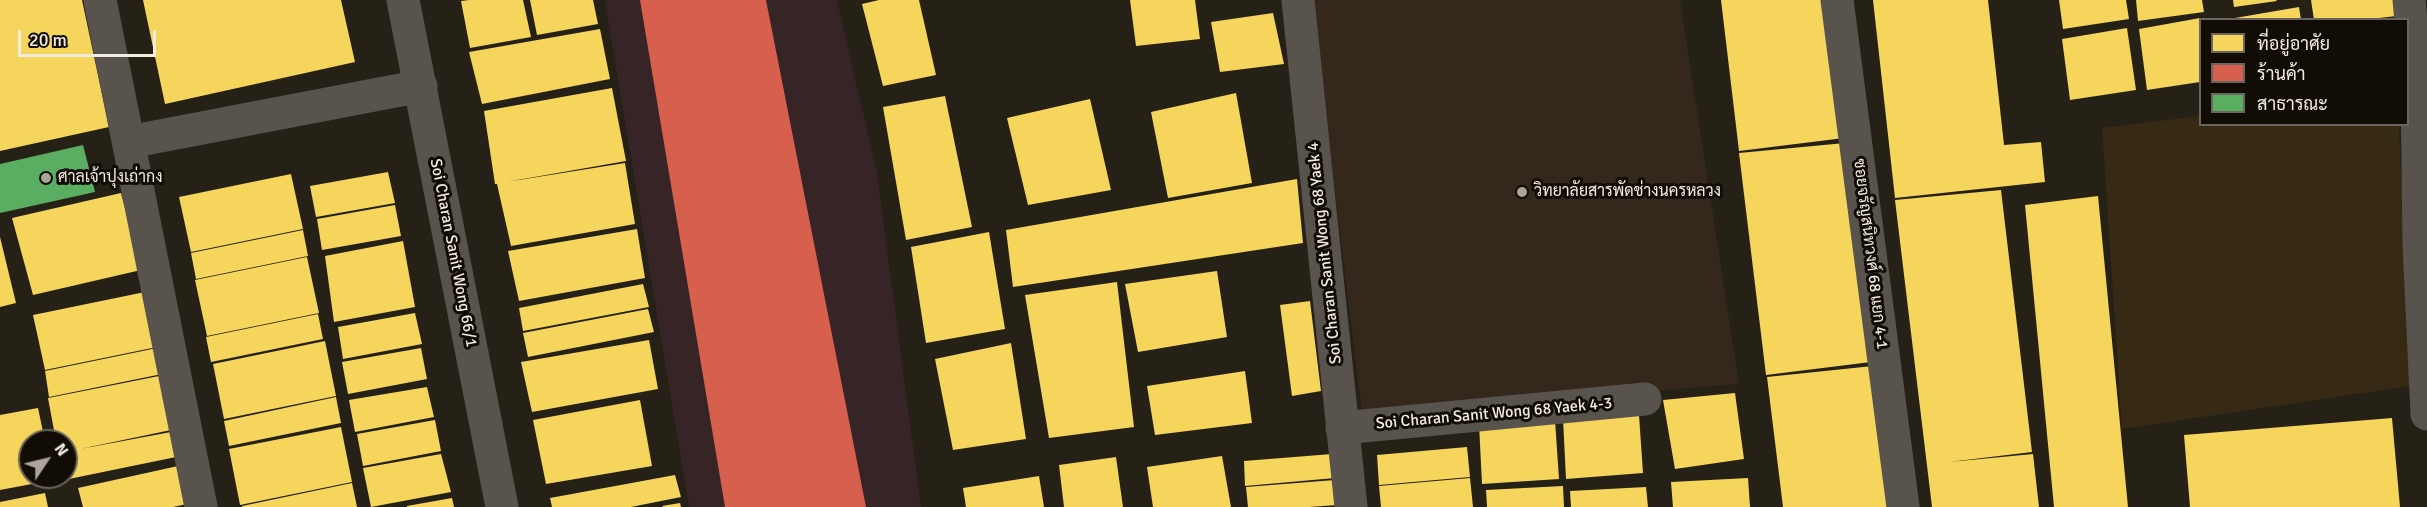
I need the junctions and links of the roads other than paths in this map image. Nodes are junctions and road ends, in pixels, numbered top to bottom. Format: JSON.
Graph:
{"nodes":[{"id":1,"x":100,"y":0,"type":"edge"},
{"id":2,"x":403,"y":0,"type":"edge"},
{"id":3,"x":1298,"y":0,"type":"edge"},
{"id":4,"x":1837,"y":0,"type":"edge"},
{"id":5,"x":2409,"y":0,"type":"edge"},
{"id":6,"x":421,"y":87,"type":"junction"},
{"id":7,"x":129,"y":142,"type":"junction"},
{"id":8,"x":1645,"y":399,"type":"dead end"},
{"id":9,"x":2427,"y":414,"type":"edge"},
{"id":10,"x":1342,"y":428,"type":"junction"},
{"id":11,"x":201,"y":507,"type":"edge"},
{"id":12,"x":502,"y":507,"type":"edge"},
{"id":13,"x":1351,"y":507,"type":"edge"},
{"id":14,"x":1903,"y":507,"type":"edge"}],
"edges":[{"from":1,"to":7,"type":"street"},
{"from":2,"to":6,"type":"street","name":"Soi Charan Sanit Wong 66/1"},
{"from":3,"to":10,"type":"street","name":"Soi Charan Sanit Wong 68 Yaek 4"},
{"from":4,"to":14,"type":"street","name":"ซอยจรัญสนิทวงศ์ 68 แยก 4-1"},
{"from":5,"to":9,"type":"street"},
{"from":6,"to":7,"type":"street"},
{"from":6,"to":12,"type":"street","name":"Soi Charan Sanit Wong 66/1"},
{"from":7,"to":11,"type":"street"},
{"from":8,"to":10,"type":"street","name":"Soi Charan Sanit Wong 68 Yaek 4-3"},
{"from":10,"to":13,"type":"street","name":"Soi Charan Sanit Wong 68 Yaek 4"}]}
